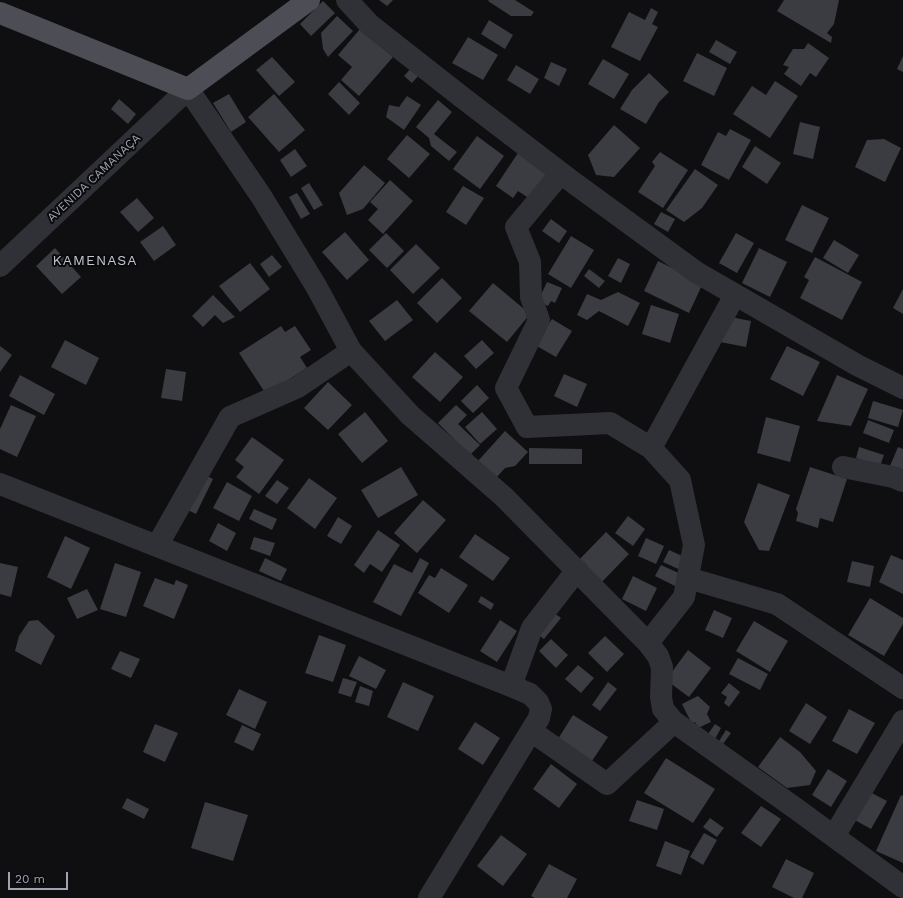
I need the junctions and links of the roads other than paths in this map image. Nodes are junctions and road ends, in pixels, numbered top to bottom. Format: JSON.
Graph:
{"nodes":[{"id":1,"x":309,"y":0,"type":"edge"},
{"id":2,"x":347,"y":0,"type":"edge"},
{"id":3,"x":0,"y":13,"type":"edge"},
{"id":4,"x":188,"y":90,"type":"junction"},
{"id":5,"x":561,"y":173,"type":"junction"},
{"id":6,"x":0,"y":266,"type":"edge"},
{"id":7,"x":735,"y":295,"type":"junction"},
{"id":8,"x":351,"y":352,"type":"junction"},
{"id":9,"x":903,"y":388,"type":"edge"},
{"id":10,"x":651,"y":448,"type":"junction"},
{"id":11,"x":843,"y":467,"type":"dead end"},
{"id":12,"x":903,"y":481,"type":"edge"},
{"id":13,"x":0,"y":484,"type":"edge"},
{"id":14,"x":157,"y":546,"type":"junction"},
{"id":15,"x":577,"y":570,"type":"junction"},
{"id":16,"x":688,"y":578,"type":"junction"},
{"id":17,"x":648,"y":643,"type":"junction"},
{"id":18,"x":511,"y":686,"type":"junction"},
{"id":19,"x":903,"y":688,"type":"edge"},
{"id":20,"x":903,"y":721,"type":"edge"},
{"id":21,"x":674,"y":722,"type":"junction"},
{"id":22,"x":531,"y":730,"type":"junction"},
{"id":23,"x":834,"y":836,"type":"junction"},
{"id":24,"x":903,"y":887,"type":"edge"},
{"id":25,"x":429,"y":898,"type":"edge"}],
"edges":[{"from":1,"to":4,"type":"main road"},
{"from":2,"to":5,"type":"street"},
{"from":3,"to":4,"type":"main road"},
{"from":4,"to":6,"type":"street","name":"AVENIDA CAMANAÇA"},
{"from":4,"to":8,"type":"street"},
{"from":5,"to":7,"type":"street"},
{"from":5,"to":10,"type":"street"},
{"from":7,"to":9,"type":"street"},
{"from":7,"to":10,"type":"street"},
{"from":8,"to":14,"type":"street"},
{"from":8,"to":15,"type":"street"},
{"from":10,"to":16,"type":"street"},
{"from":11,"to":12,"type":"street"},
{"from":13,"to":14,"type":"street"},
{"from":14,"to":18,"type":"street"},
{"from":15,"to":17,"type":"street"},
{"from":15,"to":18,"type":"street"},
{"from":16,"to":17,"type":"street"},
{"from":16,"to":19,"type":"street"},
{"from":17,"to":21,"type":"street"},
{"from":18,"to":22,"type":"street"},
{"from":20,"to":23,"type":"street"},
{"from":21,"to":22,"type":"street"},
{"from":21,"to":23,"type":"street"},
{"from":22,"to":25,"type":"street"},
{"from":23,"to":24,"type":"street"}]}
